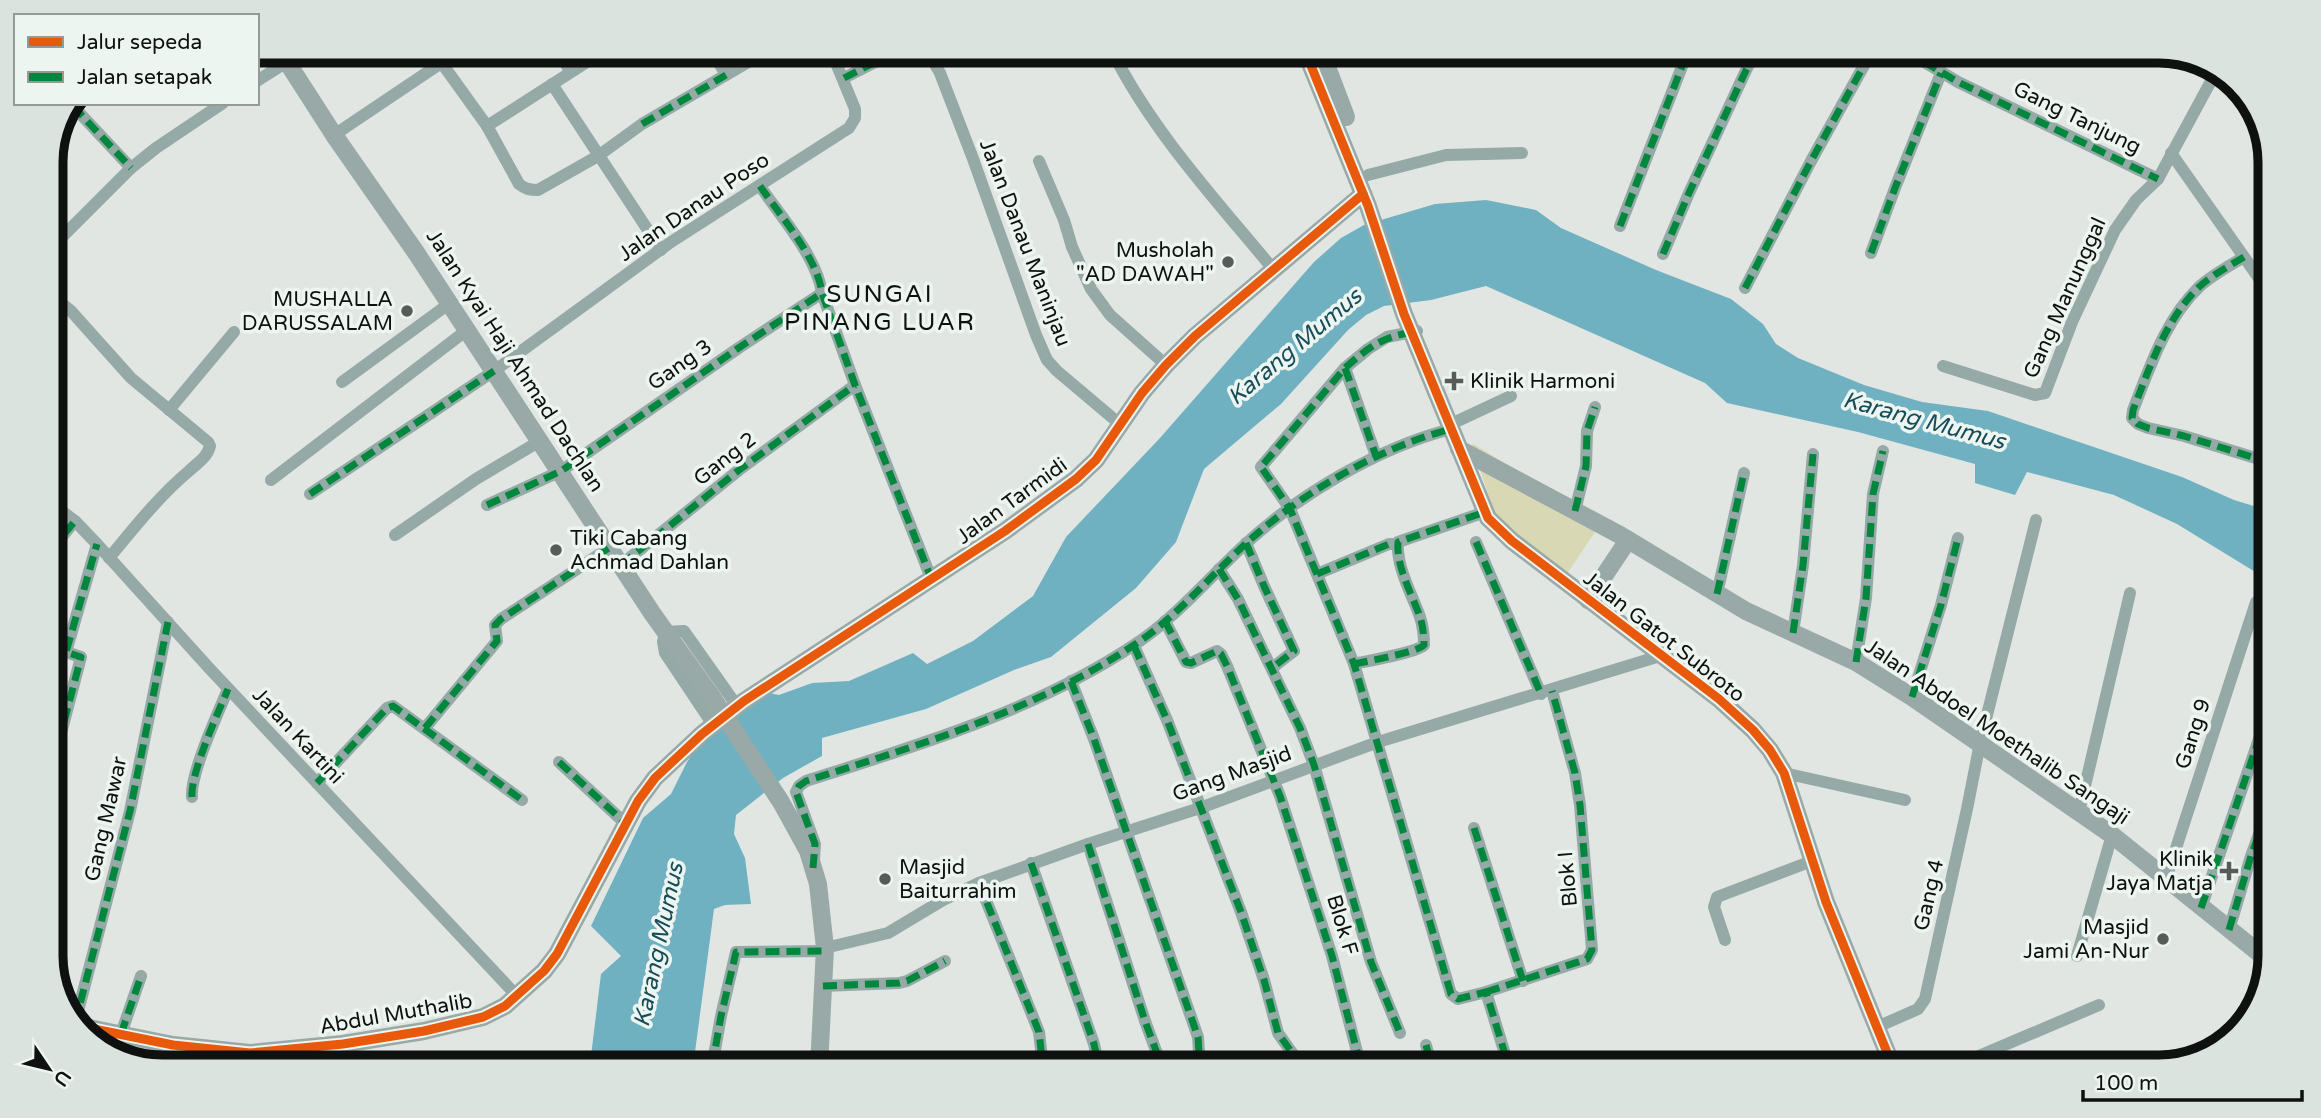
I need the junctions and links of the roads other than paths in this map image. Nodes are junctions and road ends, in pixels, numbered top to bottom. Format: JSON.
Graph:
{"nodes":[{"id":1,"x":276,"y":63,"type":"edge"},
{"id":2,"x":288,"y":63,"type":"edge"},
{"id":3,"x":441,"y":63,"type":"edge"},
{"id":4,"x":443,"y":63,"type":"edge"},
{"id":5,"x":565,"y":63,"type":"edge"},
{"id":6,"x":584,"y":63,"type":"edge"},
{"id":7,"x":719,"y":63,"type":"edge"},
{"id":8,"x":747,"y":63,"type":"edge"},
{"id":9,"x":837,"y":63,"type":"edge"},
{"id":10,"x":873,"y":63,"type":"edge"},
{"id":11,"x":934,"y":63,"type":"edge"},
{"id":12,"x":1119,"y":63,"type":"edge"},
{"id":13,"x":1311,"y":63,"type":"edge"},
{"id":14,"x":1325,"y":63,"type":"edge"},
{"id":15,"x":1683,"y":63,"type":"edge"},
{"id":16,"x":1750,"y":63,"type":"edge"},
{"id":17,"x":1865,"y":63,"type":"edge"},
{"id":18,"x":1925,"y":63,"type":"edge"},
{"id":19,"x":570,"y":71,"type":"junction"},
{"id":20,"x":1941,"y":73,"type":"junction"},
{"id":21,"x":726,"y":75,"type":"junction"},
{"id":22,"x":844,"y":78,"type":"junction"},
{"id":23,"x":259,"y":79,"type":"edge"},
{"id":24,"x":2212,"y":79,"type":"edge"},
{"id":25,"x":552,"y":84,"type":"junction"},
{"id":26,"x":220,"y":105,"type":"edge"},
{"id":27,"x":78,"y":111,"type":"edge"},
{"id":28,"x":487,"y":126,"type":"junction"},
{"id":29,"x":1343,"y":126,"type":"junction"},
{"id":30,"x":334,"y":135,"type":"junction"},
{"id":31,"x":1522,"y":153,"type":"dead end"},
{"id":32,"x":2171,"y":153,"type":"junction"},
{"id":33,"x":598,"y":156,"type":"junction"},
{"id":34,"x":1039,"y":161,"type":"dead end"},
{"id":35,"x":131,"y":167,"type":"junction"},
{"id":36,"x":1368,"y":175,"type":"junction"},
{"id":37,"x":2160,"y":175,"type":"junction"},
{"id":38,"x":760,"y":186,"type":"junction"},
{"id":39,"x":1370,"y":200,"type":"junction"},
{"id":40,"x":1620,"y":226,"type":"dead end"},
{"id":41,"x":63,"y":236,"type":"edge"},
{"id":42,"x":661,"y":250,"type":"junction"},
{"id":43,"x":1871,"y":253,"type":"dead end"},
{"id":44,"x":1663,"y":254,"type":"dead end"},
{"id":45,"x":2244,"y":257,"type":"junction"},
{"id":46,"x":1273,"y":269,"type":"junction"},
{"id":47,"x":2258,"y":277,"type":"edge"},
{"id":48,"x":1745,"y":289,"type":"dead end"},
{"id":49,"x":822,"y":293,"type":"junction"},
{"id":50,"x":450,"y":303,"type":"junction"},
{"id":51,"x":63,"y":305,"type":"edge"},
{"id":52,"x":1413,"y":324,"type":"junction"},
{"id":53,"x":467,"y":330,"type":"junction"},
{"id":54,"x":234,"y":332,"type":"dead end"},
{"id":55,"x":1166,"y":365,"type":"junction"},
{"id":56,"x":1943,"y":366,"type":"dead end"},
{"id":57,"x":1345,"y":368,"type":"junction"},
{"id":58,"x":494,"y":371,"type":"junction"},
{"id":59,"x":342,"y":382,"type":"dead end"},
{"id":60,"x":855,"y":385,"type":"junction"},
{"id":61,"x":1511,"y":396,"type":"dead end"},
{"id":62,"x":1595,"y":407,"type":"dead end"},
{"id":63,"x":169,"y":410,"type":"junction"},
{"id":64,"x":1448,"y":422,"type":"junction"},
{"id":65,"x":1121,"y":425,"type":"junction"},
{"id":66,"x":540,"y":441,"type":"junction"},
{"id":67,"x":1459,"y":449,"type":"junction"},
{"id":68,"x":1883,"y":451,"type":"dead end"},
{"id":69,"x":1813,"y":454,"type":"dead end"},
{"id":70,"x":1376,"y":456,"type":"junction"},
{"id":71,"x":2258,"y":461,"type":"edge"},
{"id":72,"x":561,"y":471,"type":"junction"},
{"id":73,"x":1744,"y":473,"type":"dead end"},
{"id":74,"x":271,"y":480,"type":"dead end"},
{"id":75,"x":310,"y":494,"type":"dead end"},
{"id":76,"x":487,"y":505,"type":"dead end"},
{"id":77,"x":1290,"y":509,"type":"junction"},
{"id":78,"x":1576,"y":511,"type":"junction"},
{"id":79,"x":63,"y":512,"type":"edge"},
{"id":80,"x":1485,"y":512,"type":"junction"},
{"id":81,"x":2036,"y":520,"type":"dead end"},
{"id":82,"x":75,"y":522,"type":"junction"},
{"id":83,"x":395,"y":535,"type":"dead end"},
{"id":84,"x":63,"y":536,"type":"edge"},
{"id":85,"x":1958,"y":538,"type":"dead end"},
{"id":86,"x":1628,"y":540,"type":"junction"},
{"id":87,"x":1476,"y":542,"type":"dead end"},
{"id":88,"x":1247,"y":543,"type":"junction"},
{"id":89,"x":97,"y":544,"type":"junction"},
{"id":90,"x":1397,"y":544,"type":"junction"},
{"id":91,"x":609,"y":548,"type":"junction"},
{"id":92,"x":109,"y":558,"type":"junction"},
{"id":93,"x":621,"y":565,"type":"junction"},
{"id":94,"x":1219,"y":569,"type":"junction"},
{"id":95,"x":1317,"y":574,"type":"junction"},
{"id":96,"x":932,"y":578,"type":"junction"},
{"id":97,"x":2130,"y":593,"type":"dead end"},
{"id":98,"x":1717,"y":594,"type":"junction"},
{"id":99,"x":1588,"y":600,"type":"junction"},
{"id":100,"x":2256,"y":602,"type":"dead end"},
{"id":101,"x":1165,"y":621,"type":"junction"},
{"id":102,"x":168,"y":622,"type":"junction"},
{"id":103,"x":665,"y":632,"type":"junction"},
{"id":104,"x":1793,"y":633,"type":"junction"},
{"id":105,"x":1134,"y":646,"type":"junction"},
{"id":106,"x":1660,"y":656,"type":"junction"},
{"id":107,"x":1856,"y":662,"type":"junction"},
{"id":108,"x":1354,"y":664,"type":"junction"},
{"id":109,"x":1272,"y":668,"type":"junction"},
{"id":110,"x":1071,"y":681,"type":"junction"},
{"id":111,"x":228,"y":689,"type":"junction"},
{"id":112,"x":1546,"y":692,"type":"junction"},
{"id":113,"x":1912,"y":697,"type":"junction"},
{"id":114,"x":737,"y":706,"type":"junction"},
{"id":115,"x":63,"y":726,"type":"edge"},
{"id":116,"x":425,"y":728,"type":"junction"},
{"id":117,"x":707,"y":729,"type":"junction"},
{"id":118,"x":2258,"y":741,"type":"edge"},
{"id":119,"x":1378,"y":742,"type":"junction"},
{"id":120,"x":1980,"y":743,"type":"junction"},
{"id":121,"x":559,"y":762,"type":"dead end"},
{"id":122,"x":1314,"y":765,"type":"junction"},
{"id":123,"x":1784,"y":772,"type":"junction"},
{"id":124,"x":1273,"y":781,"type":"junction"},
{"id":125,"x":317,"y":783,"type":"junction"},
{"id":126,"x":192,"y":797,"type":"dead end"},
{"id":127,"x":523,"y":800,"type":"dead end"},
{"id":128,"x":1905,"y":800,"type":"dead end"},
{"id":129,"x":1200,"y":808,"type":"junction"},
{"id":130,"x":2079,"y":811,"type":"junction"},
{"id":131,"x":625,"y":823,"type":"junction"},
{"id":132,"x":1474,"y":828,"type":"dead end"},
{"id":133,"x":1126,"y":831,"type":"junction"},
{"id":134,"x":2112,"y":835,"type":"junction"},
{"id":135,"x":2258,"y":837,"type":"edge"},
{"id":136,"x":1088,"y":844,"type":"junction"},
{"id":137,"x":1812,"y":861,"type":"junction"},
{"id":138,"x":1031,"y":863,"type":"junction"},
{"id":139,"x":813,"y":868,"type":"junction"},
{"id":140,"x":2166,"y":879,"type":"junction"},
{"id":141,"x":979,"y":883,"type":"junction"},
{"id":142,"x":2200,"y":908,"type":"junction"},
{"id":143,"x":2229,"y":930,"type":"junction"},
{"id":144,"x":1725,"y":940,"type":"dead end"},
{"id":145,"x":825,"y":950,"type":"junction"},
{"id":146,"x":2258,"y":952,"type":"edge"},
{"id":147,"x":2077,"y":956,"type":"dead end"},
{"id":148,"x":945,"y":961,"type":"dead end"},
{"id":149,"x":141,"y":976,"type":"dead end"},
{"id":150,"x":1523,"y":981,"type":"junction"},
{"id":151,"x":823,"y":986,"type":"junction"},
{"id":152,"x":1486,"y":992,"type":"junction"},
{"id":153,"x":517,"y":996,"type":"junction"},
{"id":154,"x":2099,"y":1005,"type":"dead end"},
{"id":155,"x":80,"y":1011,"type":"edge"},
{"id":156,"x":1877,"y":1027,"type":"junction"},
{"id":157,"x":1400,"y":1033,"type":"dead end"},
{"id":158,"x":111,"y":1038,"type":"edge"},
{"id":159,"x":1426,"y":1045,"type":"dead end"},
{"id":160,"x":714,"y":1055,"type":"edge"},
{"id":161,"x":820,"y":1055,"type":"edge"},
{"id":162,"x":1042,"y":1055,"type":"edge"},
{"id":163,"x":1096,"y":1055,"type":"edge"},
{"id":164,"x":1158,"y":1055,"type":"edge"},
{"id":165,"x":1199,"y":1055,"type":"edge"},
{"id":166,"x":1294,"y":1055,"type":"edge"},
{"id":167,"x":1358,"y":1055,"type":"edge"},
{"id":168,"x":1429,"y":1055,"type":"edge"},
{"id":169,"x":1505,"y":1055,"type":"edge"},
{"id":170,"x":1888,"y":1055,"type":"edge"},
{"id":171,"x":1981,"y":1055,"type":"edge"}],
"edges":[{"from":1,"to":23,"type":"street"},
{"from":2,"to":30,"type":"street","name":"Jalan Kyai Haji Ahmad Dachlan"},
{"from":3,"to":30,"type":"street"},
{"from":4,"to":28,"type":"street"},
{"from":5,"to":19,"type":"street"},
{"from":6,"to":19,"type":"street"},
{"from":7,"to":21,"type":"street"},
{"from":8,"to":21,"type":"street"},
{"from":9,"to":22,"type":"street","name":"Jalan Danau Poso"},
{"from":10,"to":22,"type":"street"},
{"from":11,"to":65,"type":"street","name":"Jalan Danau Maninjau"},
{"from":12,"to":46,"type":"street"},
{"from":13,"to":29,"type":"street"},
{"from":14,"to":29,"type":"street"},
{"from":15,"to":40,"type":"street"},
{"from":16,"to":44,"type":"street"},
{"from":17,"to":48,"type":"street"},
{"from":18,"to":20,"type":"street","name":"Gang Tanjung"},
{"from":19,"to":25,"type":"street"},
{"from":20,"to":37,"type":"street","name":"Gang Tanjung"},
{"from":20,"to":43,"type":"street"},
{"from":21,"to":33,"type":"street"},
{"from":22,"to":38,"type":"street","name":"Jalan Danau Poso"},
{"from":24,"to":32,"type":"street"},
{"from":25,"to":28,"type":"street"},
{"from":25,"to":33,"type":"street"},
{"from":26,"to":35,"type":"street"},
{"from":27,"to":35,"type":"street"},
{"from":28,"to":33,"type":"street"},
{"from":29,"to":36,"type":"street"},
{"from":29,"to":39,"type":"street"},
{"from":30,"to":50,"type":"street","name":"Jalan Kyai Haji Ahmad Dachlan"},
{"from":31,"to":36,"type":"street"},
{"from":32,"to":37,"type":"street"},
{"from":32,"to":45,"type":"street"},
{"from":33,"to":42,"type":"street"},
{"from":34,"to":55,"type":"street"},
{"from":35,"to":41,"type":"street"},
{"from":36,"to":39,"type":"street"},
{"from":37,"to":56,"type":"street","name":"Gang Manunggal"},
{"from":38,"to":42,"type":"street","name":"Jalan Danau Poso"},
{"from":38,"to":49,"type":"street"},
{"from":39,"to":46,"type":"street","name":"Jalan Tarmidi"},
{"from":39,"to":52,"type":"street","name":"Jalan Gatot Subroto"},
{"from":42,"to":58,"type":"street","name":"Jalan Danau Poso"},
{"from":45,"to":47,"type":"street"},
{"from":45,"to":71,"type":"street"},
{"from":46,"to":55,"type":"street","name":"Jalan Tarmidi"},
{"from":49,"to":60,"type":"street"},
{"from":49,"to":72,"type":"street","name":"Gang 3"},
{"from":50,"to":53,"type":"street","name":"Jalan Kyai Haji Ahmad Dachlan"},
{"from":50,"to":59,"type":"street"},
{"from":51,"to":63,"type":"street"},
{"from":52,"to":57,"type":"street"},
{"from":52,"to":64,"type":"street","name":"Jalan Gatot Subroto"},
{"from":53,"to":58,"type":"street","name":"Jalan Kyai Haji Ahmad Dachlan"},
{"from":53,"to":74,"type":"street"},
{"from":54,"to":63,"type":"street"},
{"from":55,"to":65,"type":"street","name":"Jalan Tarmidi"},
{"from":57,"to":70,"type":"street"},
{"from":57,"to":77,"type":"street"},
{"from":58,"to":66,"type":"street","name":"Jalan Kyai Haji Ahmad Dachlan"},
{"from":58,"to":75,"type":"street"},
{"from":60,"to":93,"type":"street","name":"Gang 2"},
{"from":60,"to":96,"type":"street"},
{"from":61,"to":64,"type":"street"},
{"from":62,"to":78,"type":"street"},
{"from":63,"to":92,"type":"street"},
{"from":64,"to":67,"type":"street","name":"Jalan Gatot Subroto"},
{"from":64,"to":70,"type":"street"},
{"from":65,"to":96,"type":"street","name":"Jalan Tarmidi"},
{"from":66,"to":72,"type":"street","name":"Jalan Kyai Haji Ahmad Dachlan"},
{"from":66,"to":83,"type":"street"},
{"from":67,"to":78,"type":"street","name":"Jalan Abdoel Moethalib Sangaji"},
{"from":67,"to":80,"type":"street","name":"Jalan Gatot Subroto"},
{"from":68,"to":107,"type":"street"},
{"from":69,"to":104,"type":"street"},
{"from":70,"to":77,"type":"street"},
{"from":72,"to":76,"type":"street"},
{"from":72,"to":91,"type":"street","name":"Jalan Kyai Haji Ahmad Dachlan"},
{"from":73,"to":98,"type":"street"},
{"from":77,"to":88,"type":"street"},
{"from":77,"to":95,"type":"street"},
{"from":78,"to":86,"type":"street","name":"Jalan Abdoel Moethalib Sangaji"},
{"from":79,"to":82,"type":"street","name":"Jalan Kartini"},
{"from":80,"to":90,"type":"street"},
{"from":80,"to":99,"type":"street","name":"Jalan Gatot Subroto"},
{"from":81,"to":120,"type":"street","name":"Gang 4"},
{"from":82,"to":84,"type":"street"},
{"from":82,"to":89,"type":"street","name":"Jalan Kartini"},
{"from":85,"to":113,"type":"street"},
{"from":86,"to":98,"type":"street","name":"Jalan Abdoel Moethalib Sangaji"},
{"from":86,"to":99,"type":"street"},
{"from":87,"to":112,"type":"street","name":"Blok I"},
{"from":88,"to":94,"type":"street"},
{"from":88,"to":109,"type":"street"},
{"from":89,"to":92,"type":"street","name":"Jalan Kartini"},
{"from":89,"to":115,"type":"street"},
{"from":90,"to":95,"type":"street"},
{"from":90,"to":108,"type":"street"},
{"from":91,"to":93,"type":"street","name":"Jalan Kyai Haji Ahmad Dachlan"},
{"from":91,"to":116,"type":"street"},
{"from":92,"to":102,"type":"street","name":"Jalan Kartini"},
{"from":93,"to":103,"type":"street","name":"Jalan Kyai Haji Ahmad Dachlan"},
{"from":94,"to":101,"type":"street"},
{"from":94,"to":109,"type":"street"},
{"from":95,"to":108,"type":"street"},
{"from":96,"to":114,"type":"street","name":"Jalan Tarmidi"},
{"from":97,"to":130,"type":"street"},
{"from":98,"to":104,"type":"street","name":"Jalan Abdoel Moethalib Sangaji"},
{"from":99,"to":106,"type":"street","name":"Jalan Gatot Subroto"},
{"from":100,"to":140,"type":"street","name":"Gang 9"},
{"from":101,"to":105,"type":"street"},
{"from":101,"to":124,"type":"street","name":"Blok F"},
{"from":102,"to":111,"type":"street","name":"Jalan Kartini"},
{"from":102,"to":155,"type":"street","name":"Gang Mawar"},
{"from":103,"to":114,"type":"street"},
{"from":103,"to":117,"type":"street"},
{"from":103,"to":139,"type":"street","name":"Jalan Kyai Haji Ahmad Dachlan"},
{"from":104,"to":107,"type":"street","name":"Jalan Abdoel Moethalib Sangaji"},
{"from":105,"to":110,"type":"street"},
{"from":105,"to":129,"type":"street"},
{"from":106,"to":112,"type":"street","name":"Gang Masjid"},
{"from":106,"to":123,"type":"street","name":"Jalan Gatot Subroto"},
{"from":107,"to":113,"type":"street","name":"Jalan Abdoel Moethalib Sangaji"},
{"from":108,"to":119,"type":"street"},
{"from":109,"to":122,"type":"street"},
{"from":110,"to":133,"type":"street"},
{"from":110,"to":139,"type":"street"},
{"from":111,"to":125,"type":"street","name":"Jalan Kartini"},
{"from":111,"to":126,"type":"street"},
{"from":112,"to":119,"type":"street","name":"Gang Masjid"},
{"from":112,"to":150,"type":"street","name":"Blok I"},
{"from":113,"to":120,"type":"street","name":"Jalan Abdoel Moethalib Sangaji"},
{"from":114,"to":117,"type":"street","name":"Jalan Tarmidi"},
{"from":116,"to":125,"type":"street"},
{"from":116,"to":127,"type":"street"},
{"from":117,"to":131,"type":"street","name":"Abdul Muthalib"},
{"from":118,"to":142,"type":"street"},
{"from":119,"to":122,"type":"street","name":"Gang Masjid"},
{"from":119,"to":152,"type":"street","name":"Blok I"},
{"from":120,"to":130,"type":"street","name":"Jalan Abdoel Moethalib Sangaji"},
{"from":120,"to":156,"type":"street","name":"Gang 4"},
{"from":121,"to":131,"type":"street"},
{"from":122,"to":124,"type":"street","name":"Gang Masjid"},
{"from":122,"to":157,"type":"street"},
{"from":123,"to":128,"type":"street"},
{"from":123,"to":137,"type":"street","name":"Jalan Gatot Subroto"},
{"from":124,"to":129,"type":"street","name":"Gang Masjid"},
{"from":124,"to":167,"type":"street","name":"Blok F"},
{"from":125,"to":153,"type":"street","name":"Jalan Kartini"},
{"from":129,"to":133,"type":"street","name":"Gang Masjid"},
{"from":129,"to":166,"type":"street"},
{"from":130,"to":134,"type":"street","name":"Jalan Abdoel Moethalib Sangaji"},
{"from":131,"to":153,"type":"street","name":"Abdul Muthalib"},
{"from":132,"to":150,"type":"street"},
{"from":133,"to":136,"type":"street","name":"Gang Masjid"},
{"from":133,"to":165,"type":"street"},
{"from":134,"to":140,"type":"street","name":"Jalan Abdoel Moethalib Sangaji"},
{"from":134,"to":147,"type":"street"},
{"from":135,"to":143,"type":"street"},
{"from":136,"to":138,"type":"street","name":"Gang Masjid"},
{"from":136,"to":164,"type":"street"},
{"from":137,"to":144,"type":"street"},
{"from":137,"to":156,"type":"street","name":"Jalan Gatot Subroto"},
{"from":138,"to":141,"type":"street","name":"Gang Masjid"},
{"from":138,"to":163,"type":"street"},
{"from":139,"to":145,"type":"street","name":"Jalan Kyai Haji Ahmad Dachlan"},
{"from":140,"to":142,"type":"street","name":"Jalan Abdoel Moethalib Sangaji"},
{"from":141,"to":145,"type":"street","name":"Gang Masjid"},
{"from":141,"to":162,"type":"street"},
{"from":142,"to":143,"type":"street","name":"Jalan Abdoel Moethalib Sangaji"},
{"from":143,"to":146,"type":"street","name":"Jalan Abdoel Moethalib Sangaji"},
{"from":145,"to":151,"type":"street","name":"Jalan Kyai Haji Ahmad Dachlan"},
{"from":145,"to":160,"type":"street"},
{"from":148,"to":151,"type":"street"},
{"from":149,"to":158,"type":"street"},
{"from":150,"to":152,"type":"street","name":"Blok I"},
{"from":151,"to":161,"type":"street","name":"Jalan Kyai Haji Ahmad Dachlan"},
{"from":152,"to":169,"type":"street"},
{"from":153,"to":158,"type":"street","name":"Abdul Muthalib"},
{"from":154,"to":171,"type":"street"},
{"from":156,"to":170,"type":"street","name":"Jalan Gatot Subroto"},
{"from":159,"to":168,"type":"street"}]}
